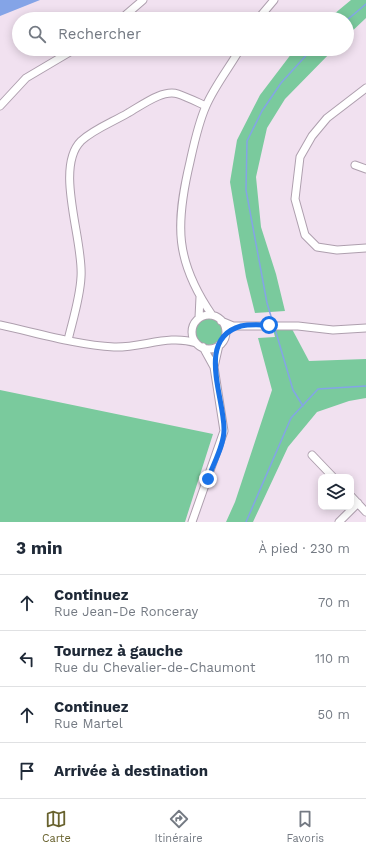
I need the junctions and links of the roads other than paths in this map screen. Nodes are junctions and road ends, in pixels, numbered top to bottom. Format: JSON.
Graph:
{"nodes":[{"id":1,"x":143,"y":0,"type":"edge"},
{"id":2,"x":274,"y":0,"type":"edge"},
{"id":3,"x":128,"y":12,"type":"edge"},
{"id":4,"x":264,"y":12,"type":"edge"},
{"id":5,"x":63,"y":56,"type":"edge"},
{"id":6,"x":236,"y":56,"type":"edge"},
{"id":7,"x":366,"y":88,"type":"edge"},
{"id":8,"x":0,"y":106,"type":"edge"},
{"id":9,"x":206,"y":106,"type":"junction"},
{"id":10,"x":355,"y":165,"type":"dead end"},
{"id":11,"x":366,"y":169,"type":"edge"},
{"id":12,"x":366,"y":248,"type":"edge"},
{"id":13,"x":200,"y":297,"type":"junction"},
{"id":14,"x":212,"y":315,"type":"junction"},
{"id":15,"x":199,"y":318,"type":"junction"},
{"id":16,"x":221,"y":321,"type":"junction"},
{"id":17,"x":0,"y":325,"type":"edge"},
{"id":18,"x":242,"y":326,"type":"junction"},
{"id":19,"x":193,"y":328,"type":"junction"},
{"id":20,"x":366,"y":328,"type":"edge"},
{"id":21,"x":224,"y":337,"type":"junction"},
{"id":22,"x":176,"y":338,"type":"junction"},
{"id":23,"x":68,"y":340,"type":"junction"},
{"id":24,"x":196,"y":343,"type":"junction"},
{"id":25,"x":219,"y":344,"type":"junction"},
{"id":26,"x":204,"y":347,"type":"junction"},
{"id":27,"x":214,"y":367,"type":"junction"},
{"id":28,"x":312,"y":455,"type":"dead end"},
{"id":29,"x":330,"y":474,"type":"edge"},
{"id":30,"x":354,"y":499,"type":"edge"},
{"id":31,"x":358,"y":503,"type":"junction"},
{"id":32,"x":366,"y":512,"type":"edge"},
{"id":33,"x":192,"y":522,"type":"edge"},
{"id":34,"x":339,"y":522,"type":"edge"}],
"edges":[{"from":1,"to":3,"type":"street"},
{"from":2,"to":4,"type":"street"},
{"from":5,"to":8,"type":"street"},
{"from":6,"to":9,"type":"street"},
{"from":7,"to":12,"type":"street"},
{"from":9,"to":13,"type":"street"},
{"from":9,"to":23,"type":"street"},
{"from":10,"to":11,"type":"street"},
{"from":13,"to":14,"type":"street"},
{"from":13,"to":15,"type":"street"},
{"from":14,"to":15,"type":"street"},
{"from":14,"to":16,"type":"street"},
{"from":15,"to":19,"type":"street"},
{"from":16,"to":18,"type":"street"},
{"from":16,"to":21,"type":"street"},
{"from":17,"to":23,"type":"street"},
{"from":18,"to":20,"type":"street"},
{"from":18,"to":21,"type":"street"},
{"from":19,"to":22,"type":"street"},
{"from":19,"to":24,"type":"street"},
{"from":21,"to":25,"type":"street"},
{"from":22,"to":23,"type":"street"},
{"from":22,"to":24,"type":"street"},
{"from":24,"to":26,"type":"street"},
{"from":25,"to":26,"type":"street"},
{"from":25,"to":27,"type":"street"},
{"from":26,"to":27,"type":"street"},
{"from":27,"to":33,"type":"street"},
{"from":28,"to":29,"type":"street"},
{"from":30,"to":31,"type":"street"},
{"from":31,"to":32,"type":"street"},
{"from":31,"to":34,"type":"street"}]}
